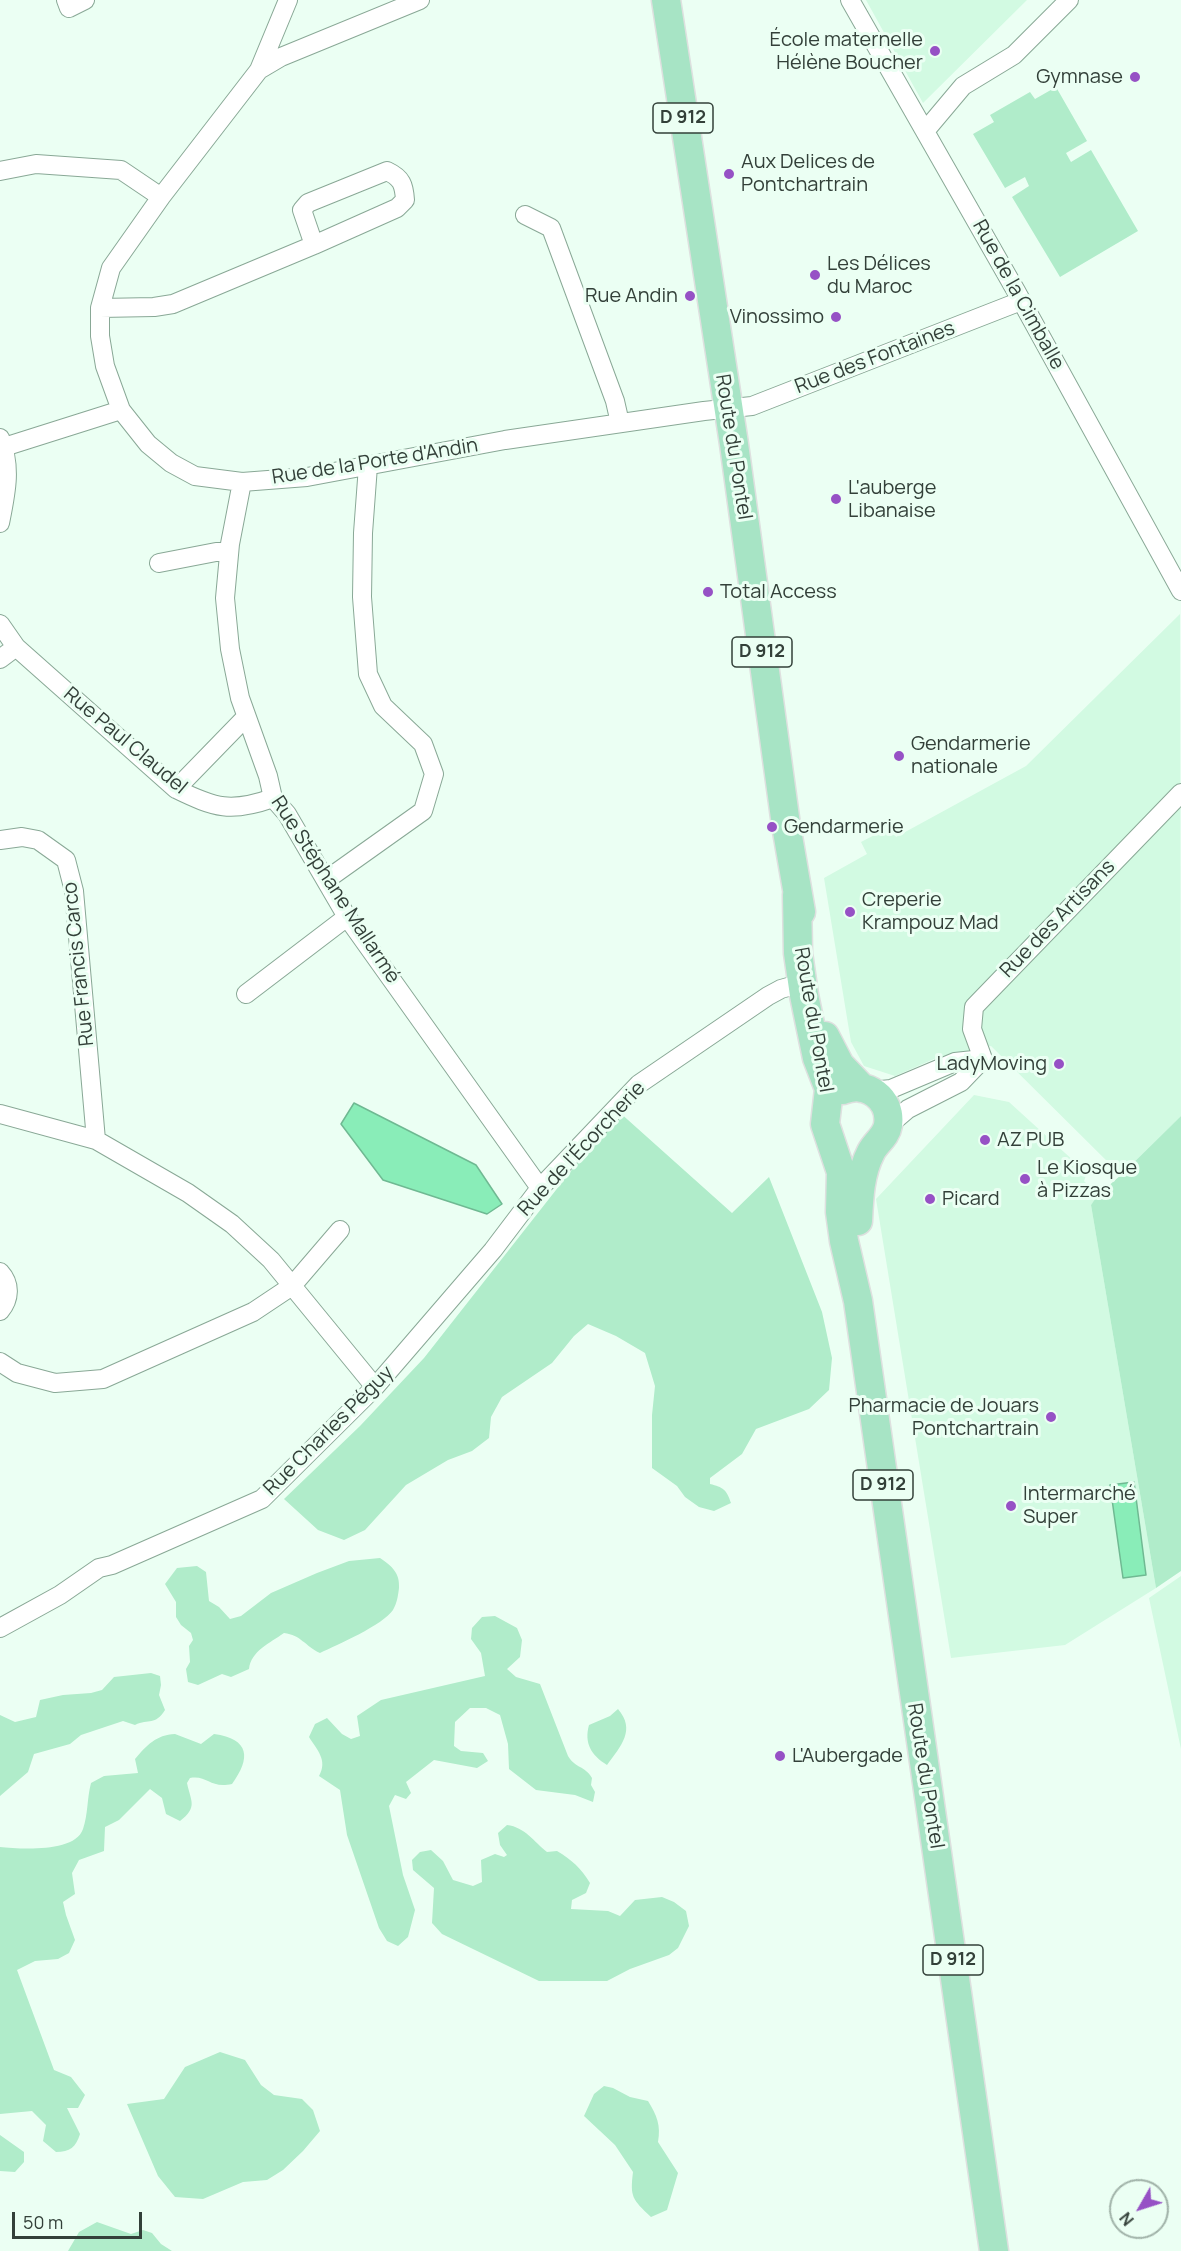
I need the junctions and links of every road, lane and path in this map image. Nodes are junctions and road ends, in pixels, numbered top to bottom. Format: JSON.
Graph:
{"nodes":[{"id":1,"x":66,"y":0,"type":"edge"},
{"id":2,"x":85,"y":0,"type":"edge"},
{"id":3,"x":288,"y":0,"type":"edge"},
{"id":4,"x":420,"y":0,"type":"edge"},
{"id":5,"x":666,"y":0,"type":"edge"},
{"id":6,"x":850,"y":0,"type":"edge"},
{"id":7,"x":1069,"y":0,"type":"edge"},
{"id":8,"x":259,"y":70,"type":"junction"},
{"id":9,"x":926,"y":130,"type":"junction"},
{"id":10,"x":0,"y":171,"type":"edge"},
{"id":11,"x":160,"y":197,"type":"junction"},
{"id":12,"x":525,"y":215,"type":"dead end"},
{"id":13,"x":314,"y":245,"type":"junction"},
{"id":14,"x":1022,"y":301,"type":"junction"},
{"id":15,"x":100,"y":308,"type":"junction"},
{"id":16,"x":728,"y":409,"type":"junction"},
{"id":17,"x":121,"y":410,"type":"junction"},
{"id":18,"x":620,"y":423,"type":"junction"},
{"id":19,"x":2,"y":442,"type":"edge"},
{"id":20,"x":368,"y":466,"type":"junction"},
{"id":21,"x":242,"y":482,"type":"junction"},
{"id":22,"x":0,"y":523,"type":"edge"},
{"id":23,"x":229,"y":552,"type":"junction"},
{"id":24,"x":159,"y":563,"type":"dead end"},
{"id":25,"x":1181,"y":591,"type":"edge"},
{"id":26,"x":0,"y":624,"type":"edge"},
{"id":27,"x":15,"y":647,"type":"junction"},
{"id":28,"x":0,"y":659,"type":"edge"},
{"id":29,"x":246,"y":717,"type":"junction"},
{"id":30,"x":176,"y":789,"type":"junction"},
{"id":31,"x":1181,"y":793,"type":"edge"},
{"id":32,"x":273,"y":798,"type":"junction"},
{"id":33,"x":0,"y":840,"type":"edge"},
{"id":34,"x":326,"y":880,"type":"junction"},
{"id":35,"x":797,"y":895,"type":"junction"},
{"id":36,"x":347,"y":917,"type":"junction"},
{"id":37,"x":802,"y":983,"type":"junction"},
{"id":38,"x":246,"y":994,"type":"dead end"},
{"id":39,"x":983,"y":1059,"type":"junction"},
{"id":40,"x":866,"y":1089,"type":"junction"},
{"id":41,"x":0,"y":1114,"type":"edge"},
{"id":42,"x":828,"y":1121,"type":"junction"},
{"id":43,"x":881,"y":1136,"type":"junction"},
{"id":44,"x":96,"y":1140,"type":"junction"},
{"id":45,"x":540,"y":1188,"type":"junction"},
{"id":46,"x":340,"y":1230,"type":"dead end"},
{"id":47,"x":493,"y":1250,"type":"joint"},
{"id":48,"x":0,"y":1272,"type":"edge"},
{"id":49,"x":292,"y":1286,"type":"junction"},
{"id":50,"x":858,"y":1300,"type":"junction"},
{"id":51,"x":0,"y":1311,"type":"edge"},
{"id":52,"x":0,"y":1362,"type":"edge"},
{"id":53,"x":375,"y":1387,"type":"junction"},
{"id":54,"x":0,"y":1628,"type":"edge"},
{"id":55,"x":994,"y":2251,"type":"edge"}],
"edges":[{"from":1,"to":2,"type":"street"},
{"from":3,"to":8,"type":"street","name":"Rue de la Porte d'Andin"},
{"from":4,"to":8,"type":"street"},
{"from":5,"to":16,"type":"main road","name":"Route du Pontel","number":"D 912"},
{"from":6,"to":9,"type":"street","name":"Rue de la Cimballe"},
{"from":7,"to":9,"type":"street"},
{"from":8,"to":11,"type":"street","name":"Rue de la Porte d'Andin"},
{"from":9,"to":14,"type":"street","name":"Rue de la Cimballe"},
{"from":10,"to":11,"type":"street"},
{"from":11,"to":15,"type":"street","name":"Rue de la Porte d'Andin"},
{"from":12,"to":18,"type":"street"},
{"from":13,"to":13,"type":"street"},
{"from":13,"to":15,"type":"street"},
{"from":14,"to":16,"type":"street","name":"Rue des Fontaines"},
{"from":14,"to":25,"type":"street","name":"Rue de la Cimballe"},
{"from":15,"to":17,"type":"street","name":"Rue de la Porte d'Andin"},
{"from":16,"to":18,"type":"street","name":"Rue de la Porte d'Andin"},
{"from":16,"to":35,"type":"main road","name":"Route du Pontel","number":"D 912"},
{"from":17,"to":19,"type":"street"},
{"from":17,"to":21,"type":"street","name":"Rue de la Porte d'Andin"},
{"from":18,"to":20,"type":"street","name":"Rue de la Porte d'Andin"},
{"from":19,"to":22,"type":"street"},
{"from":20,"to":21,"type":"street","name":"Rue de la Porte d'Andin"},
{"from":20,"to":34,"type":"street"},
{"from":21,"to":23,"type":"street","name":"Rue Stéphane Mallarmé"},
{"from":23,"to":24,"type":"street"},
{"from":23,"to":29,"type":"street","name":"Rue Stéphane Mallarmé"},
{"from":26,"to":27,"type":"street","name":"Rue Paul Claudel"},
{"from":27,"to":28,"type":"street"},
{"from":27,"to":30,"type":"street","name":"Rue Paul Claudel"},
{"from":29,"to":30,"type":"street"},
{"from":29,"to":32,"type":"street","name":"Rue Stéphane Mallarmé"},
{"from":30,"to":32,"type":"street","name":"Rue Paul Claudel"},
{"from":31,"to":39,"type":"street","name":"Rue des Artisans"},
{"from":32,"to":34,"type":"street","name":"Rue Stéphane Mallarmé"},
{"from":33,"to":44,"type":"street","name":"Rue Francis Carco"},
{"from":34,"to":36,"type":"street","name":"Rue Stéphane Mallarmé"},
{"from":35,"to":37,"type":"main road","name":"Route du Pontel","number":"D 912"},
{"from":35,"to":40,"type":"main road","name":"Route du Pontel","number":"D 912"},
{"from":36,"to":38,"type":"street"},
{"from":36,"to":45,"type":"street","name":"Rue Stéphane Mallarmé"},
{"from":37,"to":42,"type":"main road","name":"Route du Pontel","number":"D 912"},
{"from":37,"to":45,"type":"street","name":"Rue de l'Écorcherie"},
{"from":39,"to":40,"type":"street"},
{"from":39,"to":43,"type":"street"},
{"from":40,"to":42,"type":"main road","name":"Route du Pontel"},
{"from":40,"to":43,"type":"main road","name":"Route du Pontel"},
{"from":41,"to":44,"type":"street"},
{"from":42,"to":43,"type":"main road"},
{"from":42,"to":50,"type":"main road","name":"Route du Pontel","number":"D 912"},
{"from":43,"to":50,"type":"main road","name":"Route du Pontel","number":"D 912"},
{"from":44,"to":49,"type":"street"},
{"from":45,"to":47,"type":"street","name":"Rue de l'Écorcherie"},
{"from":46,"to":49,"type":"street"},
{"from":47,"to":53,"type":"street","name":"Rue Charles Péguy"},
{"from":48,"to":51,"type":"street"},
{"from":49,"to":52,"type":"street"},
{"from":49,"to":53,"type":"street"},
{"from":50,"to":55,"type":"main road","name":"Route du Pontel","number":"D 912"},
{"from":53,"to":54,"type":"street","name":"Rue Charles Péguy"}]}
